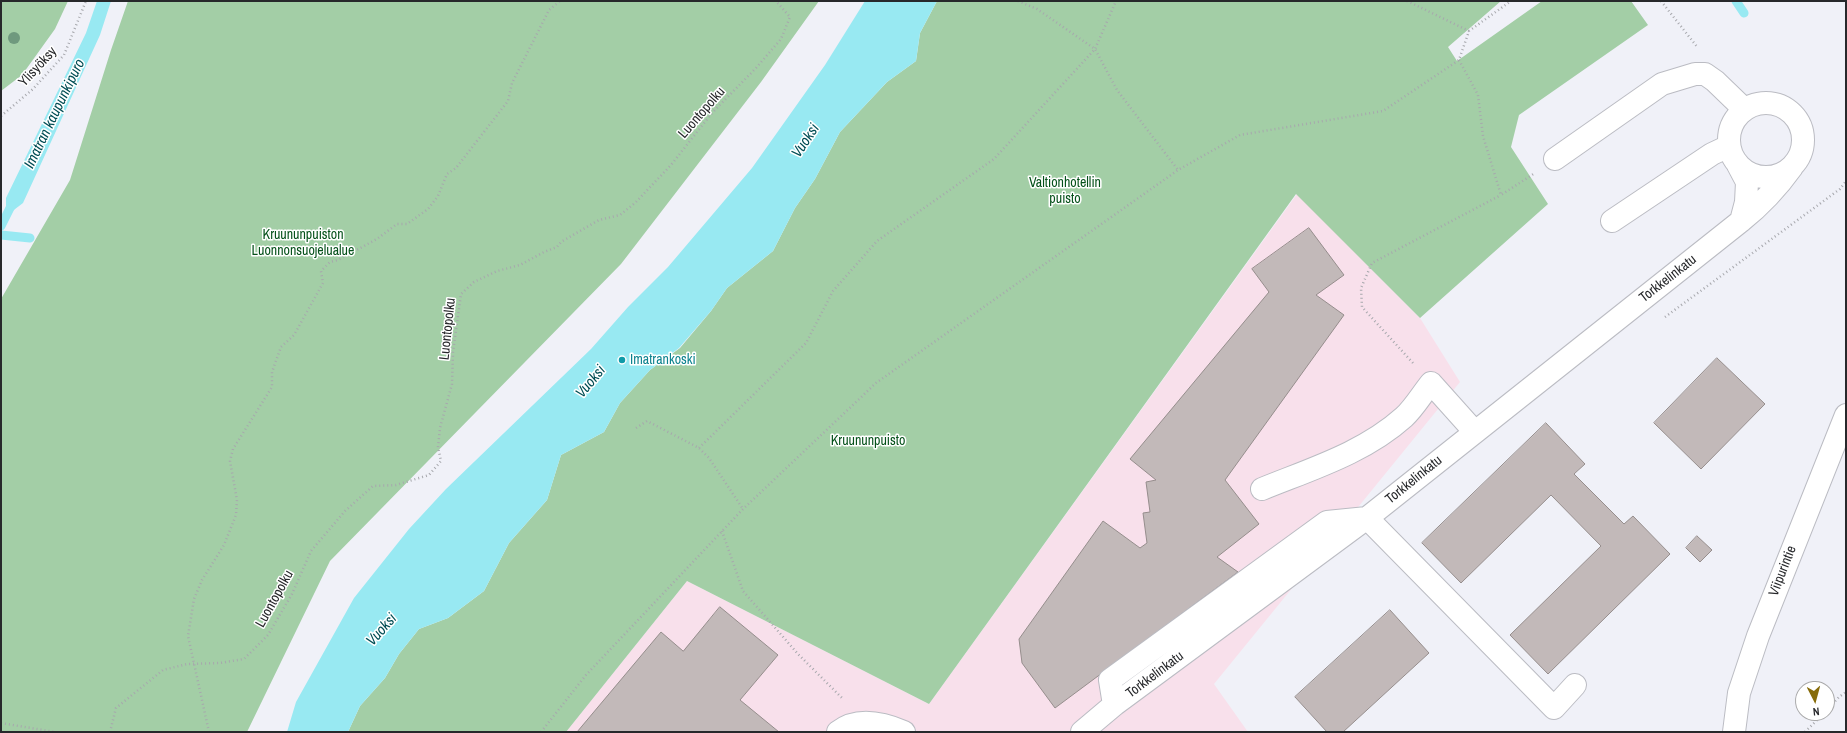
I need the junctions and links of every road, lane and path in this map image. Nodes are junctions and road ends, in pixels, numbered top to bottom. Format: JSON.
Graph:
{"nodes":[{"id":1,"x":86,"y":1,"type":"edge"},
{"id":2,"x":560,"y":1,"type":"edge"},
{"id":3,"x":776,"y":1,"type":"edge"},
{"id":4,"x":1018,"y":1,"type":"edge"},
{"id":5,"x":1116,"y":1,"type":"edge"},
{"id":6,"x":1407,"y":1,"type":"edge"},
{"id":7,"x":1511,"y":1,"type":"edge"},
{"id":8,"x":1662,"y":1,"type":"edge"},
{"id":9,"x":1469,"y":31,"type":"junction"},
{"id":10,"x":1095,"y":49,"type":"junction"},
{"id":11,"x":1459,"y":60,"type":"junction"},
{"id":12,"x":1705,"y":74,"type":"junction"},
{"id":13,"x":1744,"y":109,"type":"junction"},
{"id":14,"x":1,"y":116,"type":"edge"},
{"id":15,"x":1733,"y":155,"type":"junction"},
{"id":16,"x":1556,"y":159,"type":"joint"},
{"id":17,"x":1792,"y":167,"type":"junction"},
{"id":18,"x":1178,"y":170,"type":"junction"},
{"id":19,"x":1500,"y":195,"type":"junction"},
{"id":20,"x":1612,"y":221,"type":"dead end"},
{"id":21,"x":1741,"y":222,"type":"junction"},
{"id":22,"x":1431,"y":383,"type":"junction"},
{"id":23,"x":1846,"y":415,"type":"edge"},
{"id":24,"x":636,"y":428,"type":"dead end"},
{"id":25,"x":1474,"y":431,"type":"junction"},
{"id":26,"x":699,"y":448,"type":"junction"},
{"id":27,"x":1262,"y":489,"type":"dead end"},
{"id":28,"x":743,"y":509,"type":"junction"},
{"id":29,"x":1367,"y":518,"type":"junction"},
{"id":30,"x":722,"y":531,"type":"junction"},
{"id":31,"x":196,"y":664,"type":"junction"},
{"id":32,"x":1575,"y":685,"type":"dead end"},
{"id":33,"x":1846,"y":692,"type":"edge"},
{"id":34,"x":1835,"y":701,"type":"edge"},
{"id":35,"x":1816,"y":721,"type":"edge"},
{"id":36,"x":866,"y":722,"type":"junction"},
{"id":37,"x":1,"y":723,"type":"edge"},
{"id":38,"x":55,"y":732,"type":"edge"},
{"id":39,"x":110,"y":732,"type":"edge"},
{"id":40,"x":209,"y":732,"type":"edge"},
{"id":41,"x":541,"y":732,"type":"edge"},
{"id":42,"x":838,"y":732,"type":"edge"},
{"id":43,"x":904,"y":732,"type":"edge"},
{"id":44,"x":1082,"y":732,"type":"edge"},
{"id":45,"x":1734,"y":732,"type":"edge"},
{"id":46,"x":1805,"y":732,"type":"edge"}],
"edges":[{"from":1,"to":14,"type":"path","name":"Ylisyöksy"},
{"from":2,"to":31,"type":"path"},
{"from":3,"to":31,"type":"path","name":"Luontopolku"},
{"from":4,"to":10,"type":"path"},
{"from":5,"to":10,"type":"path"},
{"from":6,"to":9,"type":"path"},
{"from":7,"to":9,"type":"path"},
{"from":8,"to":12,"type":"path"},
{"from":9,"to":11,"type":"path"},
{"from":10,"to":18,"type":"path"},
{"from":10,"to":26,"type":"path"},
{"from":11,"to":18,"type":"path"},
{"from":11,"to":19,"type":"path"},
{"from":12,"to":13,"type":"street"},
{"from":12,"to":16,"type":"street"},
{"from":13,"to":15,"type":"street"},
{"from":13,"to":17,"type":"street"},
{"from":15,"to":17,"type":"street"},
{"from":15,"to":20,"type":"street"},
{"from":15,"to":21,"type":"street"},
{"from":16,"to":19,"type":"path"},
{"from":17,"to":21,"type":"street","name":"Torkkelinkatu"},
{"from":18,"to":28,"type":"path"},
{"from":19,"to":22,"type":"path"},
{"from":21,"to":25,"type":"street","name":"Torkkelinkatu"},
{"from":22,"to":25,"type":"street"},
{"from":22,"to":27,"type":"street"},
{"from":23,"to":45,"type":"street","name":"Viipurintie"},
{"from":24,"to":26,"type":"path"},
{"from":25,"to":29,"type":"street","name":"Torkkelinkatu"},
{"from":26,"to":28,"type":"path"},
{"from":28,"to":30,"type":"path"},
{"from":29,"to":32,"type":"street"},
{"from":29,"to":44,"type":"street","name":"Torkkelinkatu"},
{"from":30,"to":36,"type":"path"},
{"from":30,"to":41,"type":"path"},
{"from":31,"to":39,"type":"path","name":"Luontopolku"},
{"from":31,"to":40,"type":"path"},
{"from":33,"to":34,"type":"path"},
{"from":35,"to":46,"type":"path"},
{"from":36,"to":42,"type":"street"},
{"from":36,"to":43,"type":"street"},
{"from":37,"to":38,"type":"path"}]}
